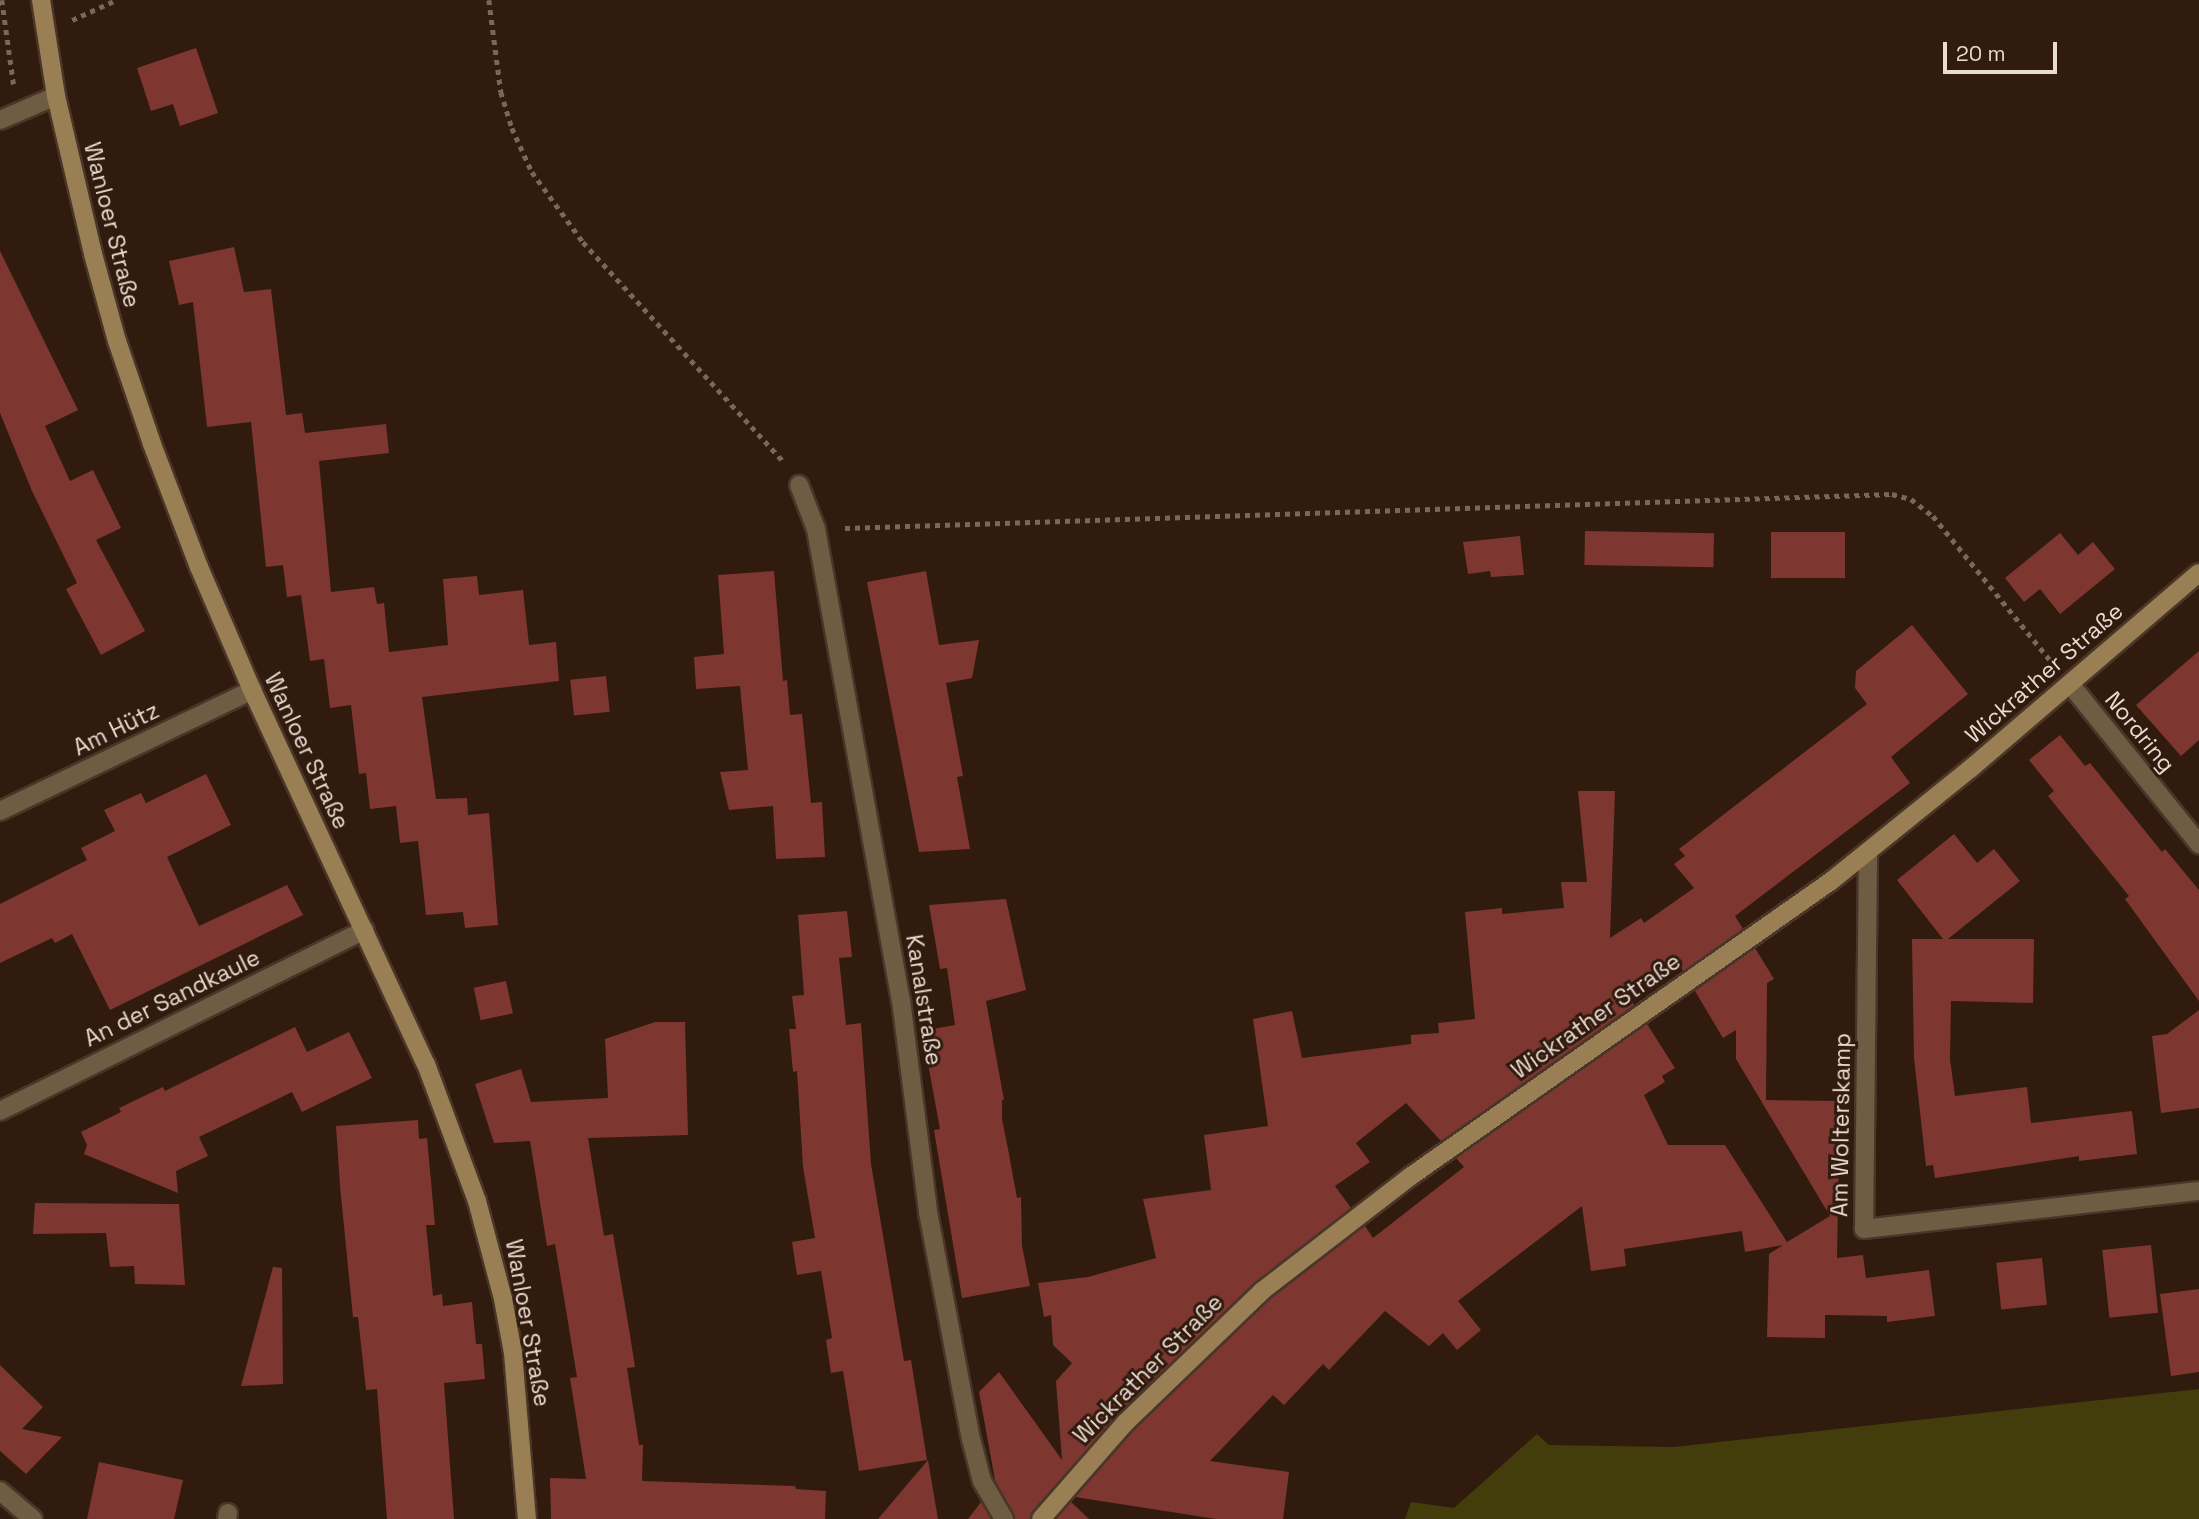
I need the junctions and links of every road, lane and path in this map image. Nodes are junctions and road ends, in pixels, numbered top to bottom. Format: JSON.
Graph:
{"nodes":[{"id":1,"x":41,"y":0,"type":"edge"},
{"id":2,"x":116,"y":0,"type":"edge"},
{"id":3,"x":489,"y":0,"type":"edge"},
{"id":4,"x":2,"y":3,"type":"edge"},
{"id":5,"x":46,"y":32,"type":"junction"},
{"id":6,"x":56,"y":96,"type":"junction"},
{"id":7,"x":18,"y":112,"type":"junction"},
{"id":8,"x":0,"y":120,"type":"edge"},
{"id":9,"x":799,"y":485,"type":"joint"},
{"id":10,"x":816,"y":530,"type":"junction"},
{"id":11,"x":2199,"y":573,"type":"edge"},
{"id":12,"x":2070,"y":684,"type":"junction"},
{"id":13,"x":252,"y":690,"type":"junction"},
{"id":14,"x":0,"y":811,"type":"edge"},
{"id":15,"x":2199,"y":844,"type":"edge"},
{"id":16,"x":1868,"y":853,"type":"junction"},
{"id":17,"x":365,"y":930,"type":"junction"},
{"id":18,"x":0,"y":1111,"type":"edge"},
{"id":19,"x":2199,"y":1191,"type":"edge"},
{"id":20,"x":0,"y":1491,"type":"edge"},
{"id":21,"x":33,"y":1519,"type":"edge"},
{"id":22,"x":527,"y":1519,"type":"edge"},
{"id":23,"x":1004,"y":1519,"type":"edge"},
{"id":24,"x":1041,"y":1519,"type":"edge"}],
"edges":[{"from":1,"to":5,"type":"street","name":"Wanloer Straße"},
{"from":2,"to":5,"type":"path"},
{"from":3,"to":9,"type":"path"},
{"from":4,"to":7,"type":"path"},
{"from":5,"to":6,"type":"street","name":"Wanloer Straße"},
{"from":6,"to":7,"type":"street"},
{"from":6,"to":13,"type":"street","name":"Wanloer Straße"},
{"from":7,"to":8,"type":"street"},
{"from":9,"to":10,"type":"street","name":"Kanalstraße"},
{"from":10,"to":12,"type":"path"},
{"from":10,"to":23,"type":"street","name":"Kanalstraße"},
{"from":11,"to":12,"type":"street","name":"Wickrather Straße"},
{"from":12,"to":15,"type":"street","name":"Nordring"},
{"from":12,"to":16,"type":"street","name":"Wickrather Straße"},
{"from":13,"to":14,"type":"street","name":"Am Hütz"},
{"from":13,"to":17,"type":"street","name":"Wanloer Straße"},
{"from":16,"to":19,"type":"street","name":"Am Wolterskamp"},
{"from":16,"to":24,"type":"street","name":"Wickrather Straße"},
{"from":17,"to":18,"type":"street","name":"An der Sandkaule"},
{"from":17,"to":22,"type":"street","name":"Wanloer Straße"},
{"from":20,"to":21,"type":"street"}]}
